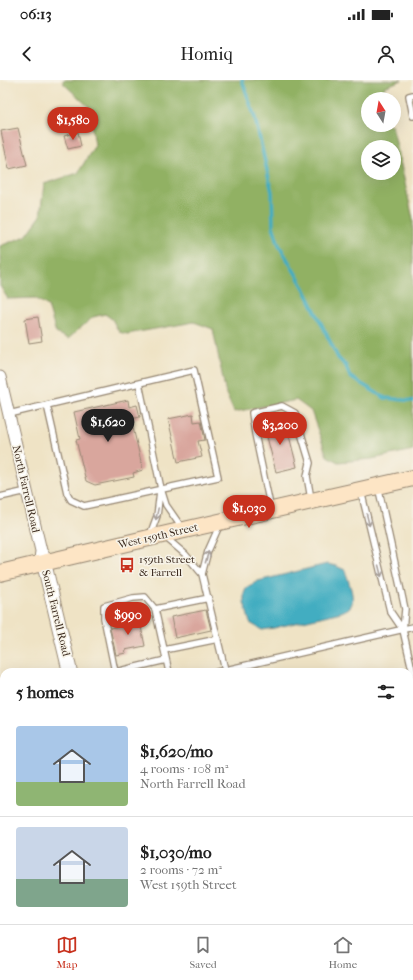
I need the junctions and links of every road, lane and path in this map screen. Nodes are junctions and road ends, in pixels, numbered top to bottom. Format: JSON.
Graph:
{"nodes":[{"id":1,"x":413,"y":95,"type":"edge"},
{"id":2,"x":413,"y":116,"type":"edge"},
{"id":3,"x":0,"y":377,"type":"edge"},
{"id":4,"x":139,"y":383,"type":"junction"},
{"id":5,"x":47,"y":405,"type":"junction"},
{"id":6,"x":6,"y":417,"type":"edge"},
{"id":7,"x":413,"y":478,"type":"edge"},
{"id":8,"x":378,"y":486,"type":"junction"},
{"id":9,"x":161,"y":489,"type":"junction"},
{"id":10,"x":360,"y":490,"type":"junction"},
{"id":11,"x":27,"y":491,"type":"junction"},
{"id":12,"x":0,"y":497,"type":"edge"},
{"id":13,"x":311,"y":501,"type":"junction"},
{"id":14,"x":271,"y":510,"type":"junction"},
{"id":15,"x":221,"y":522,"type":"junction"},
{"id":16,"x":184,"y":530,"type":"junction"},
{"id":17,"x":156,"y":536,"type":"junction"},
{"id":18,"x":42,"y":559,"type":"junction"},
{"id":19,"x":0,"y":573,"type":"edge"},
{"id":20,"x":202,"y":574,"type":"junction"},
{"id":21,"x":208,"y":598,"type":"junction"},
{"id":22,"x":155,"y":609,"type":"junction"},
{"id":23,"x":413,"y":627,"type":"edge"},
{"id":24,"x":403,"y":630,"type":"junction"},
{"id":25,"x":218,"y":639,"type":"junction"},
{"id":26,"x":164,"y":650,"type":"junction"},
{"id":27,"x":166,"y":660,"type":"junction"},
{"id":28,"x":71,"y":668,"type":"edge"},
{"id":29,"x":114,"y":668,"type":"edge"},
{"id":30,"x":132,"y":668,"type":"edge"},
{"id":31,"x":168,"y":668,"type":"edge"},
{"id":32,"x":225,"y":668,"type":"edge"},
{"id":33,"x":234,"y":668,"type":"edge"},
{"id":34,"x":412,"y":668,"type":"edge"},
{"id":35,"x":413,"y":865,"type":"edge"},
{"id":36,"x":413,"y":868,"type":"edge"}],
"edges":[{"from":1,"to":2,"type":"lane"},
{"from":3,"to":6,"type":"street","name":"North Farrell Road"},
{"from":4,"to":5,"type":"lane"},
{"from":4,"to":9,"type":"lane"},
{"from":4,"to":9,"type":"lane"},
{"from":5,"to":6,"type":"lane"},
{"from":5,"to":9,"type":"lane"},
{"from":6,"to":11,"type":"street","name":"North Farrell Road"},
{"from":7,"to":8,"type":"main road","name":"West 159th Street"},
{"from":8,"to":10,"type":"main road","name":"West 159th Street"},
{"from":8,"to":24,"type":"lane"},
{"from":9,"to":16,"type":"lane"},
{"from":9,"to":17,"type":"lane","one_way":true},
{"from":10,"to":13,"type":"main road","name":"West 159th Street"},
{"from":10,"to":24,"type":"lane","one_way":true},
{"from":11,"to":12,"type":"lane"},
{"from":11,"to":18,"type":"street","name":"North Farrell Road"},
{"from":13,"to":14,"type":"main road","name":"West 159th Street"},
{"from":13,"to":14,"type":"lane"},
{"from":14,"to":15,"type":"main road","name":"West 159th Street"},
{"from":15,"to":16,"type":"main road","name":"West 159th Street"},
{"from":20,"to":15,"type":"lane","one_way":true},
{"from":16,"to":17,"type":"main road","name":"West 159th Street"},
{"from":17,"to":18,"type":"main road","name":"West 159th Street"},
{"from":17,"to":20,"type":"lane"},
{"from":18,"to":19,"type":"main road","name":"West 159th Street"},
{"from":18,"to":28,"type":"street","name":"South Farrell Road"},
{"from":20,"to":21,"type":"lane"},
{"from":21,"to":22,"type":"lane"},
{"from":21,"to":25,"type":"lane"},
{"from":22,"to":26,"type":"lane"},
{"from":22,"to":29,"type":"lane"},
{"from":23,"to":24,"type":"lane"},
{"from":24,"to":33,"type":"lane"},
{"from":24,"to":34,"type":"lane"},
{"from":25,"to":26,"type":"lane"},
{"from":25,"to":32,"type":"lane"},
{"from":26,"to":27,"type":"lane"},
{"from":27,"to":30,"type":"lane"},
{"from":27,"to":31,"type":"lane"},
{"from":35,"to":36,"type":"lane"}]}
